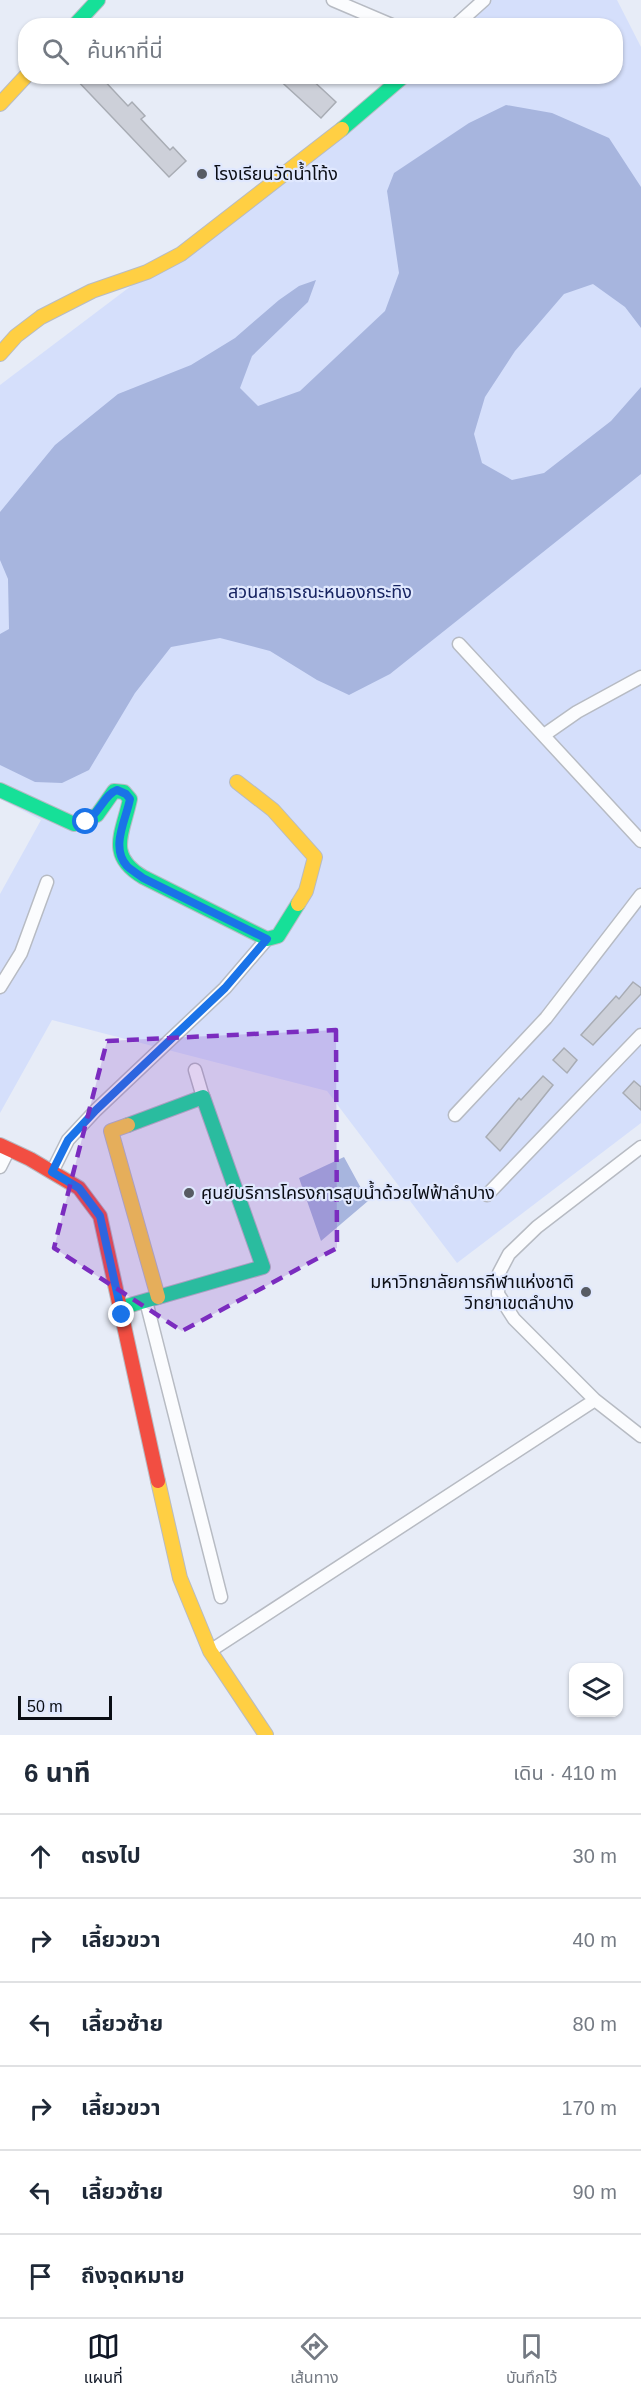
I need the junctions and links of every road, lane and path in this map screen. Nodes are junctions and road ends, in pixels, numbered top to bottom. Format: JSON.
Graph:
{"nodes":[{"id":1,"x":98,"y":0,"type":"edge"},
{"id":2,"x":333,"y":0,"type":"edge"},
{"id":3,"x":484,"y":0,"type":"edge"},
{"id":4,"x":81,"y":18,"type":"edge"},
{"id":5,"x":375,"y":18,"type":"edge"},
{"id":6,"x":464,"y":18,"type":"edge"},
{"id":7,"x":19,"y":84,"type":"edge"},
{"id":8,"x":395,"y":84,"type":"edge"},
{"id":9,"x":0,"y":104,"type":"edge"},
{"id":10,"x":0,"y":354,"type":"edge"},
{"id":11,"x":459,"y":644,"type":"dead end"},
{"id":12,"x":641,"y":677,"type":"edge"},
{"id":13,"x":544,"y":735,"type":"junction"},
{"id":14,"x":237,"y":782,"type":"dead end"},
{"id":15,"x":0,"y":790,"type":"edge"},
{"id":16,"x":641,"y":841,"type":"edge"},
{"id":17,"x":47,"y":882,"type":"dead end"},
{"id":18,"x":641,"y":895,"type":"edge"},
{"id":19,"x":267,"y":939,"type":"junction"},
{"id":20,"x":0,"y":987,"type":"edge"},
{"id":21,"x":641,"y":1035,"type":"edge"},
{"id":22,"x":195,"y":1070,"type":"dead end"},
{"id":23,"x":203,"y":1097,"type":"junction"},
{"id":24,"x":455,"y":1115,"type":"dead end"},
{"id":25,"x":4,"y":1147,"type":"edge"},
{"id":26,"x":641,"y":1147,"type":"edge"},
{"id":27,"x":0,"y":1167,"type":"edge"},
{"id":28,"x":52,"y":1172,"type":"junction"},
{"id":29,"x":487,"y":1195,"type":"dead end"},
{"id":30,"x":152,"y":1299,"type":"junction"},
{"id":31,"x":120,"y":1308,"type":"junction"},
{"id":32,"x":595,"y":1400,"type":"junction"},
{"id":33,"x":641,"y":1436,"type":"edge"},
{"id":34,"x":221,"y":1597,"type":"dead end"},
{"id":35,"x":210,"y":1651,"type":"junction"},
{"id":36,"x":266,"y":1735,"type":"edge"}],
"edges":[{"from":1,"to":4,"type":"street"},
{"from":2,"to":5,"type":"street"},
{"from":3,"to":6,"type":"street"},
{"from":7,"to":9,"type":"street"},
{"from":8,"to":10,"type":"street"},
{"from":11,"to":13,"type":"street"},
{"from":12,"to":13,"type":"street"},
{"from":13,"to":16,"type":"street"},
{"from":14,"to":19,"type":"street"},
{"from":15,"to":19,"type":"street"},
{"from":17,"to":20,"type":"street"},
{"from":18,"to":24,"type":"street"},
{"from":19,"to":28,"type":"street"},
{"from":21,"to":29,"type":"street"},
{"from":22,"to":23,"type":"street"},
{"from":23,"to":30,"type":"street"},
{"from":23,"to":30,"type":"street"},
{"from":25,"to":27,"type":"street"},
{"from":25,"to":28,"type":"street"},
{"from":26,"to":32,"type":"street"},
{"from":28,"to":31,"type":"street"},
{"from":30,"to":31,"type":"street"},
{"from":30,"to":34,"type":"street"},
{"from":31,"to":35,"type":"street"},
{"from":32,"to":33,"type":"street"},
{"from":32,"to":35,"type":"street"},
{"from":35,"to":36,"type":"street"}]}
